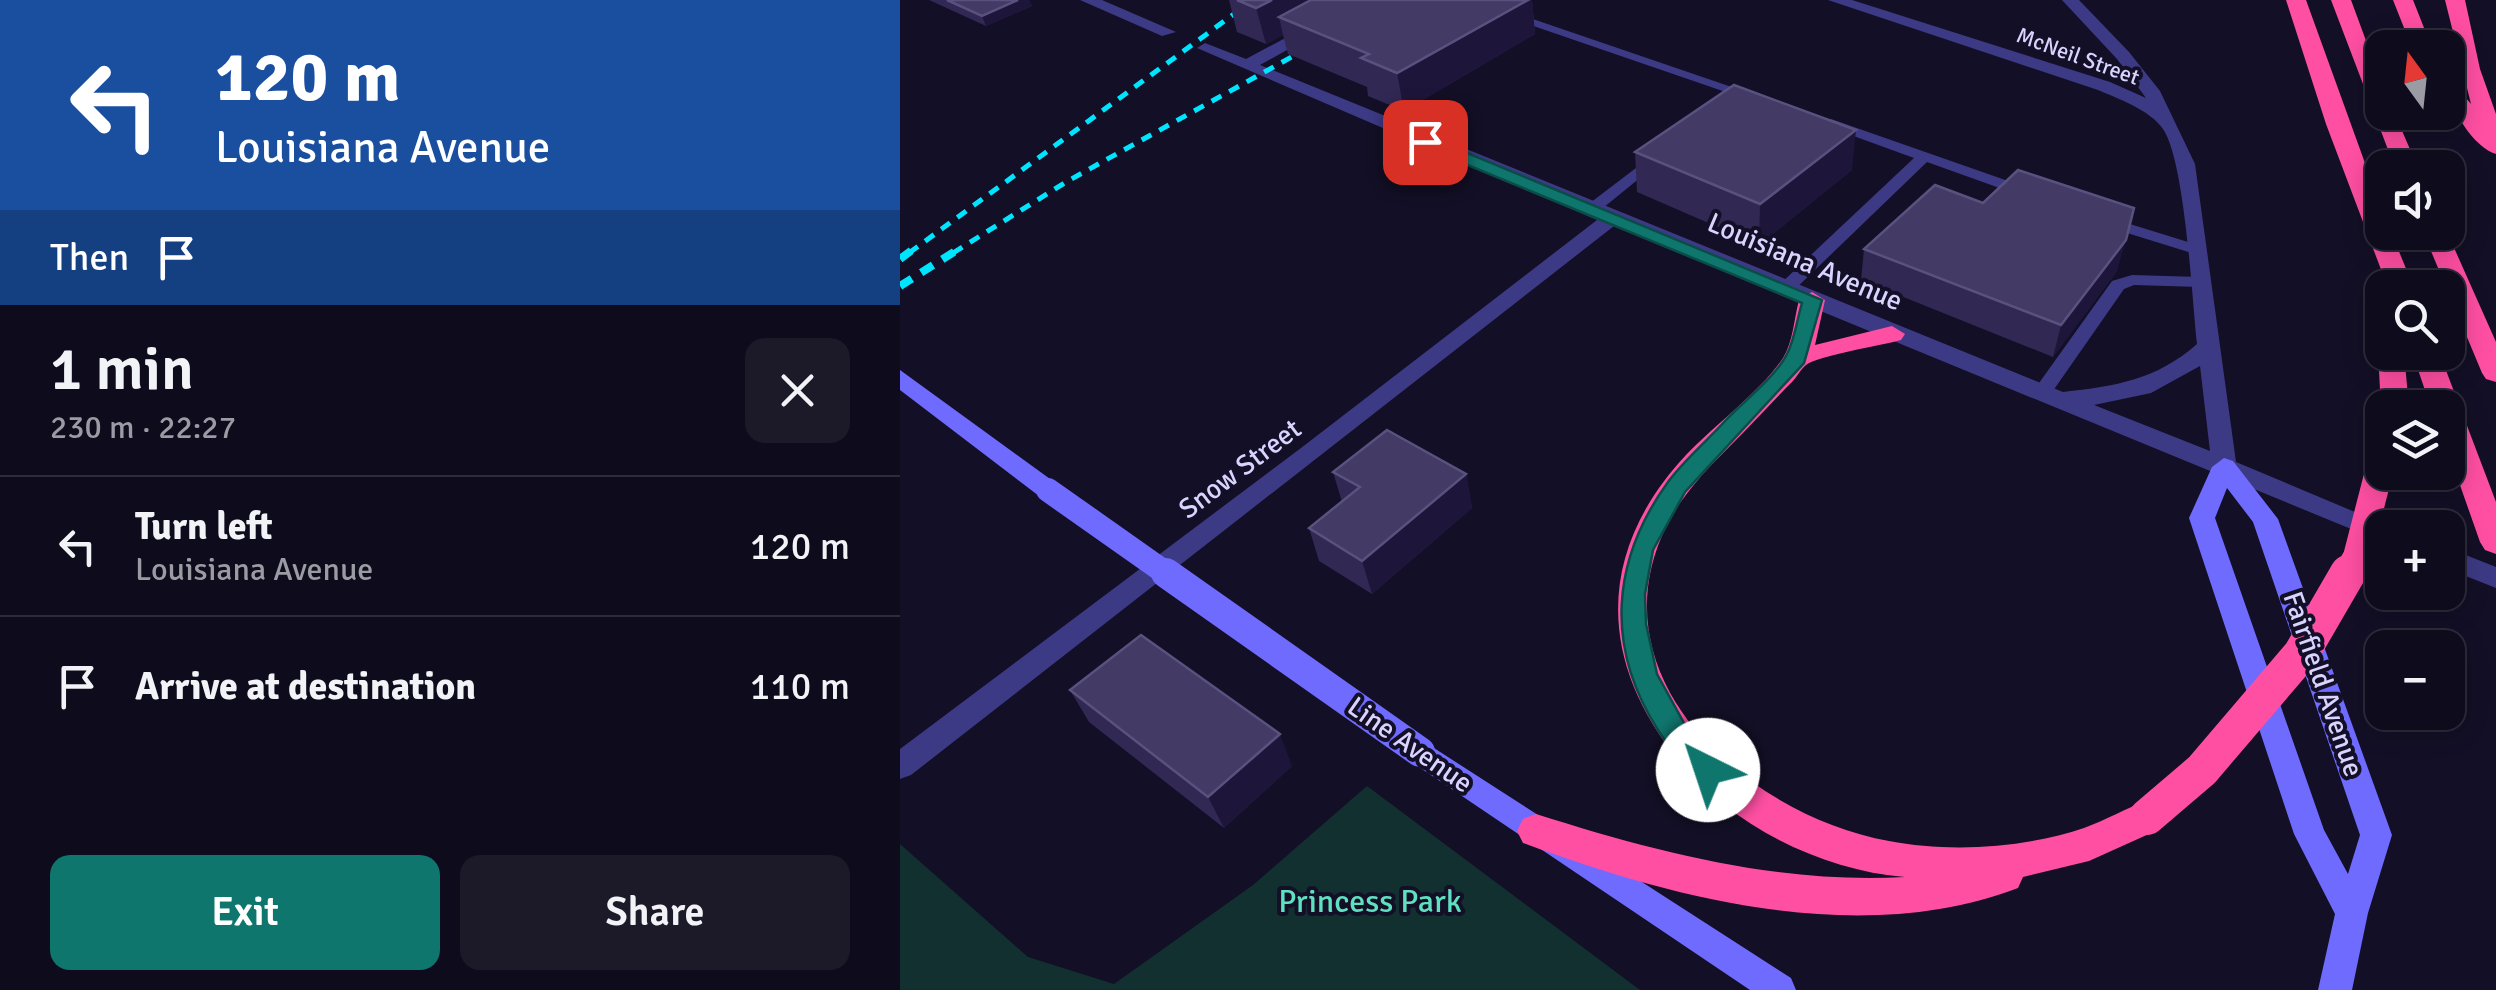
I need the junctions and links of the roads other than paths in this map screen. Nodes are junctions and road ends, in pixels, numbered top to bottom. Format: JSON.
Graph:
{"nodes":[{"id":1,"x":1088,"y":0,"type":"edge"},
{"id":2,"x":1368,"y":0,"type":"edge"},
{"id":3,"x":1464,"y":0,"type":"edge"},
{"id":4,"x":1836,"y":0,"type":"edge"},
{"id":5,"x":2070,"y":0,"type":"edge"},
{"id":6,"x":2296,"y":0,"type":"edge"},
{"id":7,"x":2341,"y":0,"type":"edge"},
{"id":8,"x":2403,"y":0,"type":"edge"},
{"id":9,"x":2457,"y":10,"type":"edge"},
{"id":10,"x":2415,"y":30,"type":"edge"},
{"id":11,"x":1168,"y":32,"type":"dead end"},
{"id":12,"x":1205,"y":48,"type":"dead end"},
{"id":13,"x":2365,"y":64,"type":"edge"},
{"id":14,"x":1246,"y":66,"type":"junction"},
{"id":15,"x":1774,"y":103,"type":"edge"},
{"id":16,"x":2465,"y":110,"type":"edge"},
{"id":17,"x":1823,"y":120,"type":"edge"},
{"id":18,"x":2178,"y":138,"type":"junction"},
{"id":19,"x":1676,"y":142,"type":"edge"},
{"id":20,"x":2496,"y":147,"type":"edge"},
{"id":21,"x":1925,"y":156,"type":"junction"},
{"id":22,"x":2356,"y":166,"type":"junction"},
{"id":23,"x":2044,"y":200,"type":"edge"},
{"id":24,"x":1602,"y":213,"type":"junction"},
{"id":25,"x":2094,"y":218,"type":"edge"},
{"id":26,"x":2196,"y":249,"type":"junction"},
{"id":27,"x":2443,"y":250,"type":"edge"},
{"id":28,"x":2376,"y":270,"type":"edge"},
{"id":29,"x":2394,"y":270,"type":"edge"},
{"id":30,"x":2200,"y":282,"type":"junction"},
{"id":31,"x":1786,"y":289,"type":"junction"},
{"id":32,"x":1812,"y":300,"type":"junction"},
{"id":33,"x":1892,"y":334,"type":"junction"},
{"id":34,"x":2209,"y":346,"type":"junction"},
{"id":35,"x":1796,"y":358,"type":"junction"},
{"id":36,"x":2496,"y":372,"type":"edge"},
{"id":37,"x":900,"y":378,"type":"edge"},
{"id":38,"x":2050,"y":397,"type":"junction"},
{"id":39,"x":2465,"y":463,"type":"edge"},
{"id":40,"x":2224,"y":467,"type":"junction"},
{"id":41,"x":2374,"y":490,"type":"edge"},
{"id":42,"x":2365,"y":525,"type":"edge"},
{"id":43,"x":2496,"y":542,"type":"edge"},
{"id":44,"x":2465,"y":565,"type":"edge"},
{"id":45,"x":2496,"y":578,"type":"edge"},
{"id":46,"x":900,"y":766,"type":"edge"},
{"id":47,"x":1536,"y":831,"type":"junction"},
{"id":48,"x":2110,"y":838,"type":"junction"},
{"id":49,"x":2352,"y":913,"type":"junction"},
{"id":50,"x":1779,"y":990,"type":"edge"},
{"id":51,"x":2335,"y":990,"type":"edge"}],
"edges":[{"from":1,"to":11,"type":"street"},
{"from":2,"to":14,"type":"street"},
{"from":3,"to":15,"type":"lane"},
{"from":4,"to":18,"type":"street","name":"McNeil Street"},
{"from":5,"to":18,"type":"street"},
{"from":6,"to":22,"type":"highway"},
{"from":7,"to":13,"type":"highway"},
{"from":8,"to":10,"type":"highway"},
{"from":9,"to":20,"type":"highway"},
{"from":12,"to":14,"type":"street","name":"Louisiana Avenue"},
{"from":14,"to":24,"type":"street","name":"Louisiana Avenue"},
{"from":16,"to":20,"type":"highway"},
{"from":17,"to":21,"type":"lane"},
{"from":18,"to":26,"type":"street"},
{"from":19,"to":24,"type":"lane"},
{"from":21,"to":23,"type":"lane"},
{"from":21,"to":31,"type":"lane"},
{"from":22,"to":28,"type":"highway"},
{"from":22,"to":29,"type":"highway"},
{"from":24,"to":31,"type":"street","name":"Louisiana Avenue"},
{"from":24,"to":46,"type":"street","name":"Snow Street"},
{"from":25,"to":26,"type":"lane"},
{"from":26,"to":30,"type":"street"},
{"from":27,"to":36,"type":"highway"},
{"from":30,"to":34,"type":"street"},
{"from":30,"to":38,"type":"lane"},
{"from":31,"to":32,"type":"street","name":"Louisiana Avenue"},
{"from":32,"to":33,"type":"street","name":"Louisiana Avenue"},
{"from":32,"to":35,"type":"highway"},
{"from":33,"to":35,"type":"highway"},
{"from":33,"to":38,"type":"street","name":"Louisiana Avenue"},
{"from":34,"to":38,"type":"street"},
{"from":34,"to":40,"type":"street"},
{"from":35,"to":48,"type":"highway"},
{"from":37,"to":47,"type":"main road","name":"Line Avenue","bridge":true},
{"from":38,"to":40,"type":"street","name":"Louisiana Avenue"},
{"from":39,"to":43,"type":"highway"},
{"from":40,"to":42,"type":"street","name":"Louisiana Avenue"},
{"from":40,"to":49,"type":"main road"},
{"from":40,"to":49,"type":"main road","name":"Fairfield Avenue"},
{"from":41,"to":48,"type":"highway","bridge":true},
{"from":44,"to":45,"type":"street"},
{"from":47,"to":48,"type":"highway"},
{"from":47,"to":50,"type":"main road","name":"Line Avenue"},
{"from":49,"to":51,"type":"main road","name":"Fairfield Avenue"}]}
